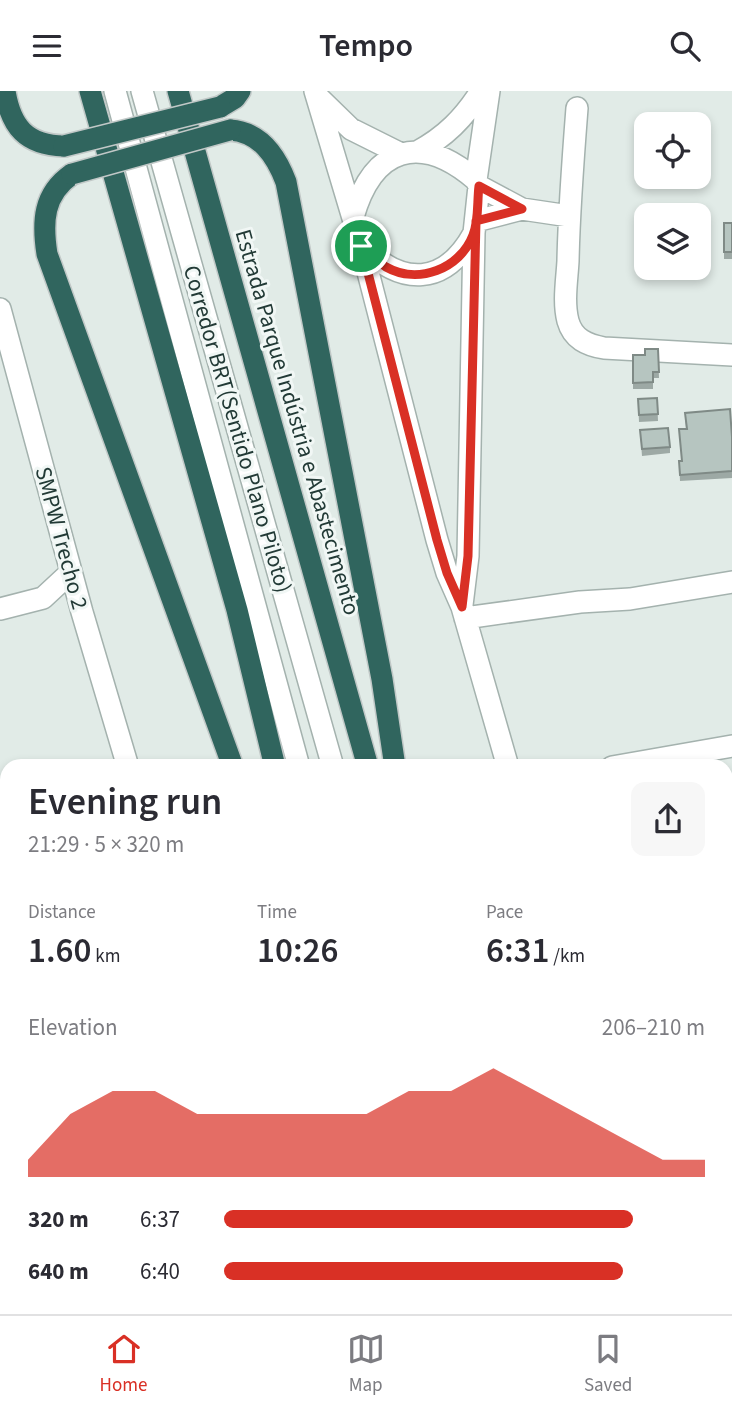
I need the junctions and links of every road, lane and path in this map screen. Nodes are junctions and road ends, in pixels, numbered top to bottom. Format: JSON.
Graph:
{"nodes":[{"id":1,"x":5,"y":91,"type":"edge"},
{"id":2,"x":90,"y":91,"type":"edge"},
{"id":3,"x":115,"y":91,"type":"edge"},
{"id":4,"x":142,"y":91,"type":"edge"},
{"id":5,"x":178,"y":91,"type":"edge"},
{"id":6,"x":240,"y":91,"type":"edge"},
{"id":7,"x":481,"y":91,"type":"edge"},
{"id":8,"x":489,"y":91,"type":"edge"},
{"id":9,"x":316,"y":93,"type":"edge"},
{"id":10,"x":577,"y":108,"type":"dead end"},
{"id":11,"x":408,"y":153,"type":"junction"},
{"id":12,"x":477,"y":183,"type":"junction"},
{"id":13,"x":522,"y":209,"type":"junction"},
{"id":14,"x":569,"y":216,"type":"junction"},
{"id":15,"x":353,"y":217,"type":"junction"},
{"id":16,"x":475,"y":227,"type":"junction"},
{"id":17,"x":361,"y":246,"type":"junction"},
{"id":18,"x":0,"y":309,"type":"edge"},
{"id":19,"x":732,"y":355,"type":"edge"},
{"id":20,"x":71,"y":572,"type":"junction"},
{"id":21,"x":732,"y":582,"type":"edge"},
{"id":22,"x":43,"y":598,"type":"junction"},
{"id":23,"x":0,"y":609,"type":"edge"},
{"id":24,"x":82,"y":612,"type":"junction"},
{"id":25,"x":464,"y":612,"type":"junction"},
{"id":26,"x":732,"y":746,"type":"edge"},
{"id":27,"x":126,"y":759,"type":"edge"},
{"id":28,"x":230,"y":759,"type":"edge"},
{"id":29,"x":273,"y":759,"type":"edge"},
{"id":30,"x":297,"y":759,"type":"edge"},
{"id":31,"x":331,"y":759,"type":"edge"},
{"id":32,"x":366,"y":759,"type":"edge"},
{"id":33,"x":394,"y":759,"type":"edge"},
{"id":34,"x":506,"y":759,"type":"edge"},
{"id":35,"x":658,"y":759,"type":"edge"}],
"edges":[{"from":1,"to":6,"type":"highway","bridge":true},
{"from":2,"to":29,"type":"highway"},
{"from":3,"to":30,"type":"street"},
{"from":4,"to":31,"type":"street","name":"Corredor BRT(Sentido Plano Piloto)"},
{"from":5,"to":32,"type":"highway","name":"Estrada Parque Indústria e Abastecimento"},
{"from":7,"to":11,"type":"street"},
{"from":8,"to":12,"type":"street"},
{"from":9,"to":11,"type":"street"},
{"from":9,"to":15,"type":"street"},
{"from":10,"to":14,"type":"street"},
{"from":11,"to":12,"type":"street"},
{"from":11,"to":15,"type":"street"},
{"from":12,"to":13,"type":"street"},
{"from":12,"to":16,"type":"street"},
{"from":13,"to":14,"type":"street"},
{"from":13,"to":16,"type":"street"},
{"from":14,"to":19,"type":"street"},
{"from":15,"to":17,"type":"street"},
{"from":16,"to":17,"type":"street"},
{"from":16,"to":25,"type":"street"},
{"from":17,"to":25,"type":"street"},
{"from":18,"to":20,"type":"street","name":"SMPW Trecho 2"},
{"from":20,"to":22,"type":"street"},
{"from":20,"to":24,"type":"street","name":"SMPW Trecho 2"},
{"from":21,"to":25,"type":"street"},
{"from":22,"to":23,"type":"street"},
{"from":22,"to":24,"type":"street"},
{"from":24,"to":27,"type":"street","name":"SMPW Trecho 2"},
{"from":25,"to":34,"type":"street"},
{"from":26,"to":35,"type":"street"},
{"from":28,"to":33,"type":"highway","bridge":true}]}
